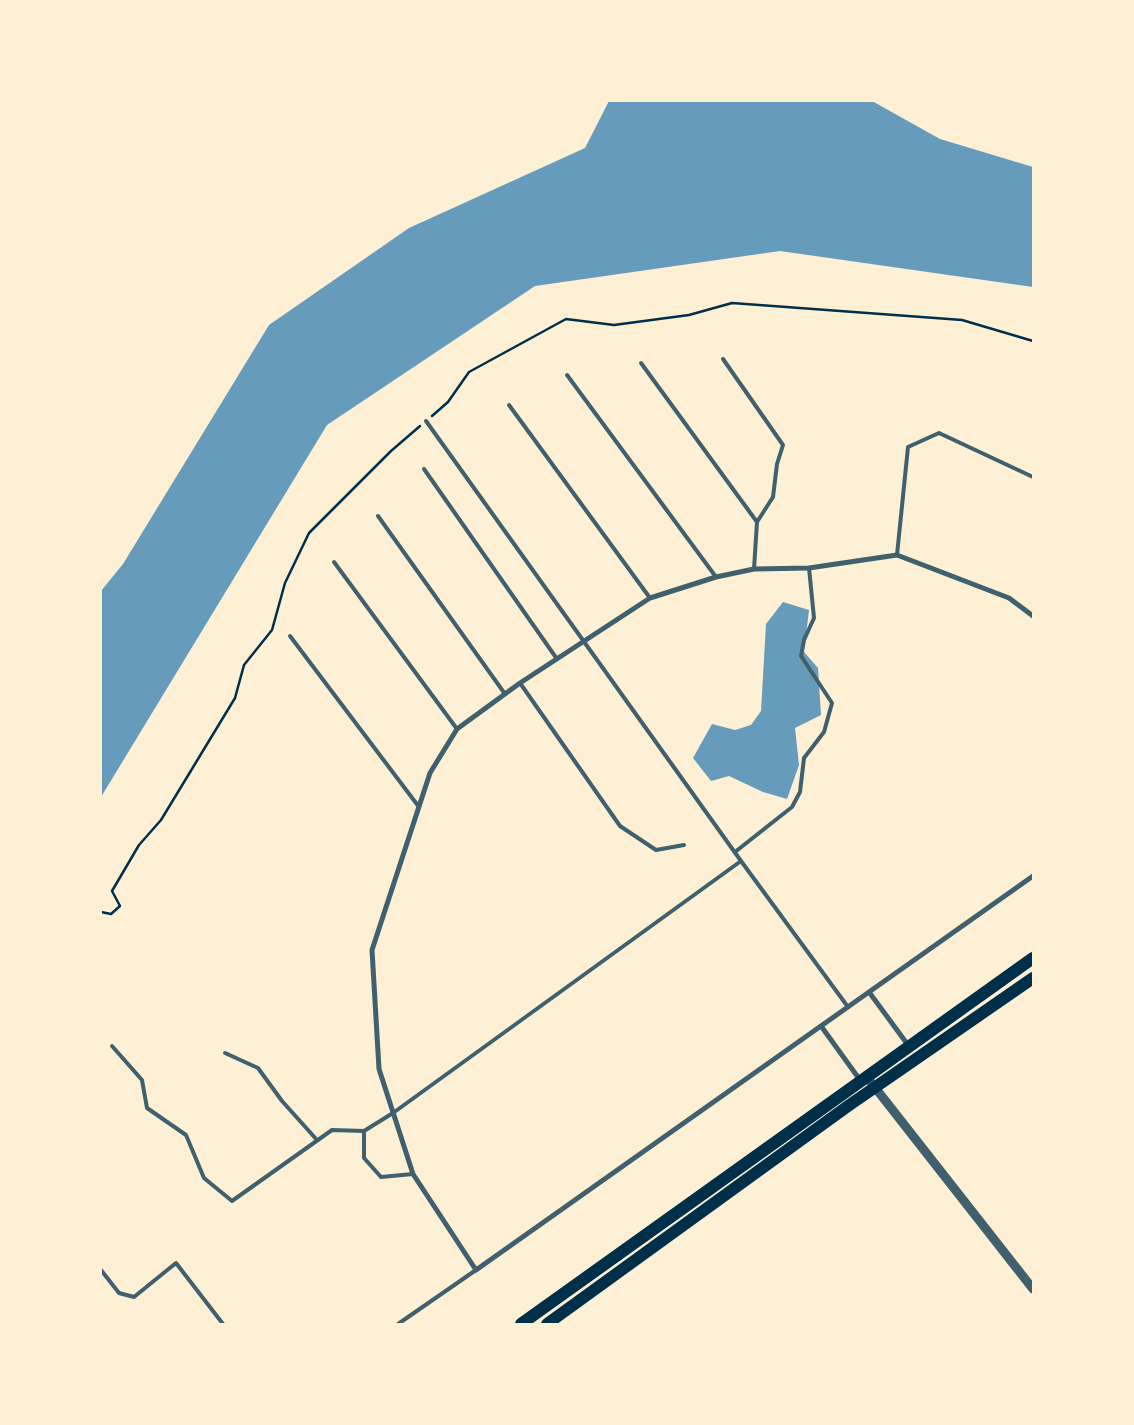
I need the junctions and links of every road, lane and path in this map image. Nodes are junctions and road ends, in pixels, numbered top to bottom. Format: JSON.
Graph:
{"nodes":[{"id":1,"x":1033,"y":342,"type":"edge"},
{"id":2,"x":724,"y":358,"type":"dead end"},
{"id":3,"x":641,"y":363,"type":"dead end"},
{"id":4,"x":567,"y":375,"type":"dead end"},
{"id":5,"x":509,"y":405,"type":"dead end"},
{"id":6,"x":426,"y":421,"type":"junction"},
{"id":7,"x":424,"y":469,"type":"dead end"},
{"id":8,"x":1033,"y":477,"type":"edge"},
{"id":9,"x":378,"y":516,"type":"dead end"},
{"id":10,"x":757,"y":522,"type":"junction"},
{"id":11,"x":897,"y":555,"type":"junction"},
{"id":12,"x":334,"y":562,"type":"dead end"},
{"id":13,"x":809,"y":568,"type":"junction"},
{"id":14,"x":754,"y":569,"type":"junction"},
{"id":15,"x":716,"y":577,"type":"junction"},
{"id":16,"x":650,"y":598,"type":"junction"},
{"id":17,"x":1033,"y":616,"type":"edge"},
{"id":18,"x":290,"y":636,"type":"dead end"},
{"id":19,"x":584,"y":641,"type":"junction"},
{"id":20,"x":557,"y":659,"type":"junction"},
{"id":21,"x":520,"y":684,"type":"junction"},
{"id":22,"x":505,"y":694,"type":"junction"},
{"id":23,"x":457,"y":729,"type":"junction"},
{"id":24,"x":418,"y":807,"type":"junction"},
{"id":25,"x":684,"y":845,"type":"dead end"},
{"id":26,"x":735,"y":852,"type":"junction"},
{"id":27,"x":741,"y":861,"type":"junction"},
{"id":28,"x":1033,"y":876,"type":"edge"},
{"id":29,"x":101,"y":912,"type":"edge"},
{"id":30,"x":1033,"y":958,"type":"edge"},
{"id":31,"x":1033,"y":978,"type":"edge"},
{"id":32,"x":869,"y":992,"type":"junction"},
{"id":33,"x":848,"y":1007,"type":"junction"},
{"id":34,"x":821,"y":1026,"type":"junction"},
{"id":35,"x":112,"y":1046,"type":"dead end"},
{"id":36,"x":909,"y":1046,"type":"junction"},
{"id":37,"x":225,"y":1053,"type":"dead end"},
{"id":38,"x":863,"y":1078,"type":"junction"},
{"id":39,"x":876,"y":1087,"type":"junction"},
{"id":40,"x":393,"y":1113,"type":"junction"},
{"id":41,"x":364,"y":1131,"type":"junction"},
{"id":42,"x":317,"y":1140,"type":"junction"},
{"id":43,"x":413,"y":1174,"type":"junction"},
{"id":44,"x":101,"y":1270,"type":"edge"},
{"id":45,"x":476,"y":1270,"type":"junction"},
{"id":46,"x":1033,"y":1290,"type":"edge"},
{"id":47,"x":223,"y":1324,"type":"edge"},
{"id":48,"x":398,"y":1324,"type":"edge"},
{"id":49,"x":521,"y":1324,"type":"edge"},
{"id":50,"x":547,"y":1324,"type":"edge"}],
"edges":[{"from":1,"to":6,"type":"path"},
{"from":2,"to":10,"type":"lane"},
{"from":3,"to":10,"type":"lane"},
{"from":4,"to":15,"type":"lane"},
{"from":5,"to":16,"type":"lane"},
{"from":6,"to":19,"type":"lane"},
{"from":6,"to":29,"type":"path"},
{"from":7,"to":20,"type":"lane"},
{"from":8,"to":11,"type":"lane"},
{"from":9,"to":22,"type":"lane"},
{"from":10,"to":14,"type":"lane"},
{"from":11,"to":13,"type":"street"},
{"from":11,"to":17,"type":"street"},
{"from":12,"to":23,"type":"lane"},
{"from":13,"to":14,"type":"street"},
{"from":13,"to":26,"type":"lane"},
{"from":14,"to":15,"type":"street"},
{"from":15,"to":16,"type":"street"},
{"from":16,"to":19,"type":"street"},
{"from":18,"to":24,"type":"lane"},
{"from":19,"to":20,"type":"street"},
{"from":19,"to":26,"type":"lane"},
{"from":20,"to":21,"type":"street"},
{"from":21,"to":22,"type":"street"},
{"from":21,"to":25,"type":"lane"},
{"from":22,"to":23,"type":"street"},
{"from":23,"to":24,"type":"street"},
{"from":24,"to":40,"type":"street"},
{"from":26,"to":27,"type":"lane"},
{"from":27,"to":33,"type":"lane"},
{"from":27,"to":40,"type":"lane"},
{"from":28,"to":32,"type":"street"},
{"from":30,"to":36,"type":"main road"},
{"from":31,"to":39,"type":"main road"},
{"from":32,"to":33,"type":"street"},
{"from":32,"to":36,"type":"street"},
{"from":33,"to":34,"type":"street"},
{"from":34,"to":38,"type":"street"},
{"from":34,"to":45,"type":"street"},
{"from":35,"to":42,"type":"lane"},
{"from":36,"to":38,"type":"main road"},
{"from":37,"to":42,"type":"lane"},
{"from":38,"to":39,"type":"street"},
{"from":38,"to":49,"type":"main road"},
{"from":39,"to":46,"type":"street"},
{"from":39,"to":50,"type":"main road"},
{"from":40,"to":41,"type":"lane"},
{"from":40,"to":43,"type":"street"},
{"from":41,"to":42,"type":"lane"},
{"from":41,"to":43,"type":"lane"},
{"from":43,"to":45,"type":"street"},
{"from":44,"to":47,"type":"lane"},
{"from":45,"to":48,"type":"lane"}]}
